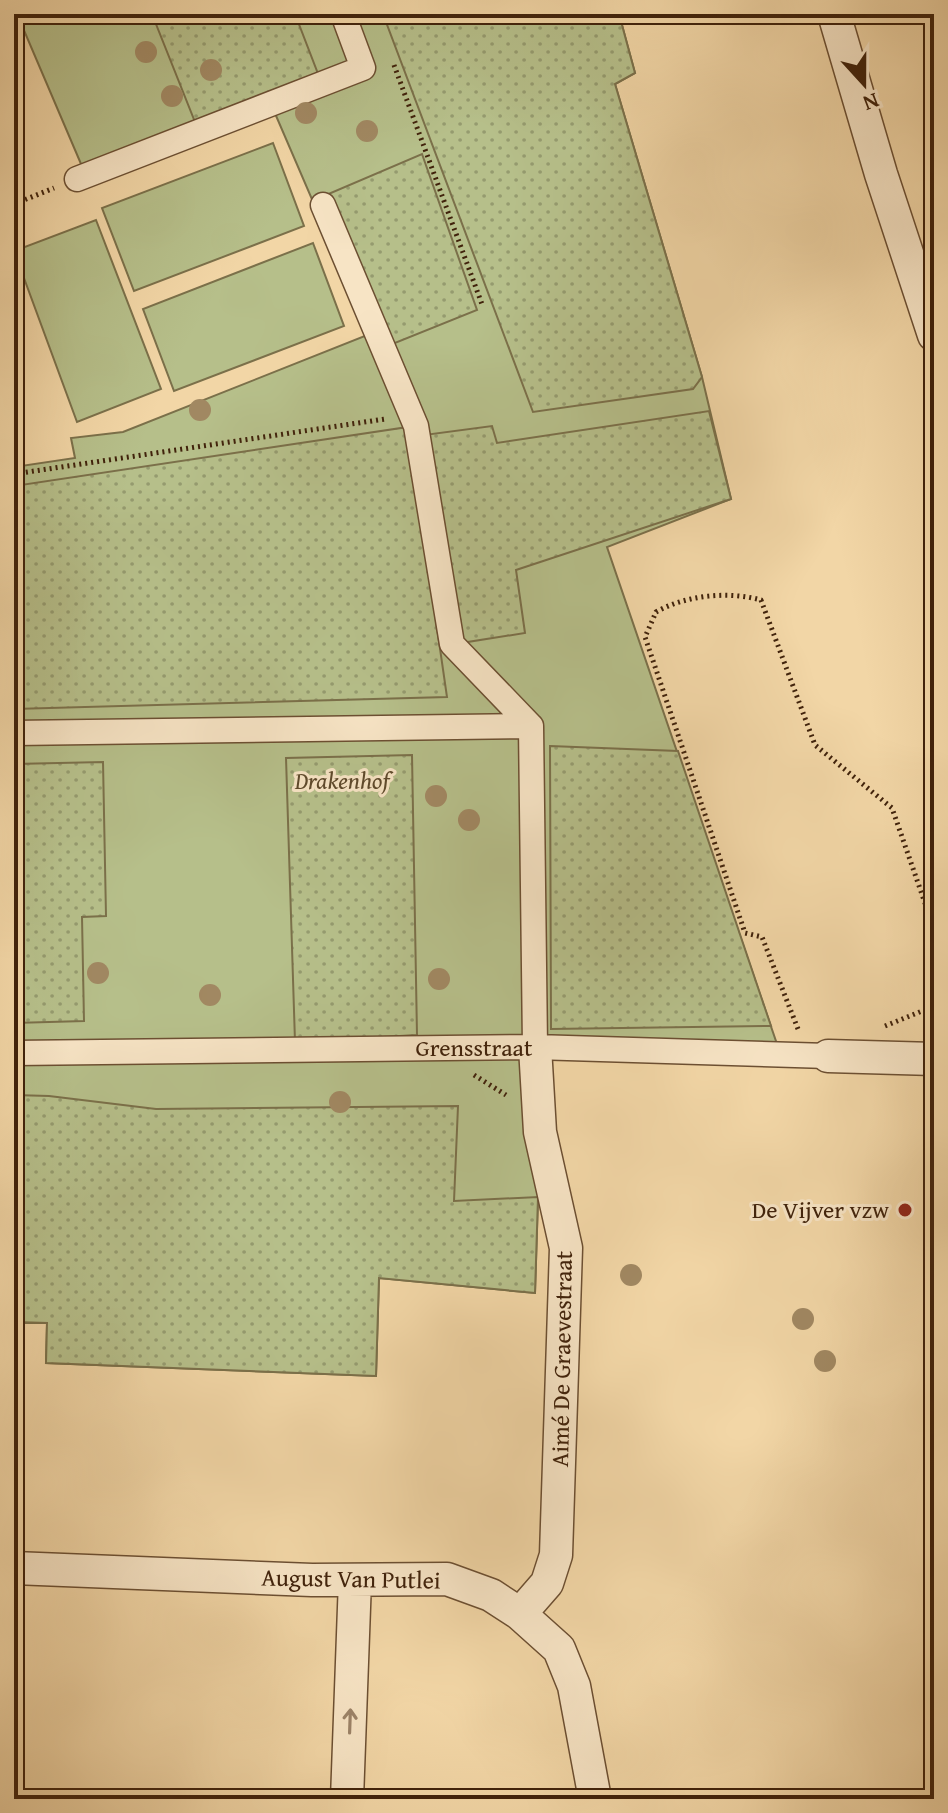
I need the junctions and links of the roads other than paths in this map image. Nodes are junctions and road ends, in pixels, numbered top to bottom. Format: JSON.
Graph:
{"nodes":[{"id":1,"x":343,"y":14,"type":"edge"},
{"id":2,"x":834,"y":14,"type":"edge"},
{"id":3,"x":77,"y":179,"type":"road end"},
{"id":4,"x":323,"y":205,"type":"dead end"},
{"id":5,"x":934,"y":335,"type":"edge"},
{"id":6,"x":531,"y":726,"type":"junction"},
{"id":7,"x":14,"y":733,"type":"edge"},
{"id":8,"x":820,"y":1044,"type":"joint"},
{"id":9,"x":535,"y":1047,"type":"junction"},
{"id":10,"x":14,"y":1053,"type":"edge"},
{"id":11,"x":934,"y":1059,"type":"edge"},
{"id":12,"x":14,"y":1568,"type":"edge"},
{"id":13,"x":355,"y":1580,"type":"junction"},
{"id":14,"x":520,"y":1614,"type":"junction"},
{"id":15,"x":347,"y":1799,"type":"edge"},
{"id":16,"x":595,"y":1799,"type":"edge"}],
"edges":[{"from":1,"to":3,"type":"street"},
{"from":2,"to":5,"type":"street"},
{"from":4,"to":6,"type":"street"},
{"from":6,"to":7,"type":"street"},
{"from":6,"to":9,"type":"street"},
{"from":8,"to":9,"type":"street","name":"Grensstraat"},
{"from":8,"to":11,"type":"street","name":"Grensstraat"},
{"from":9,"to":10,"type":"street","name":"Grensstraat"},
{"from":9,"to":14,"type":"street","name":"Aimé De Graevestraat"},
{"from":12,"to":13,"type":"street","name":"August Van Putlei"},
{"from":13,"to":14,"type":"street","name":"August Van Putlei"},
{"from":15,"to":13,"type":"street","one_way":true},
{"from":14,"to":16,"type":"street","name":"August Van Putlei"}]}
